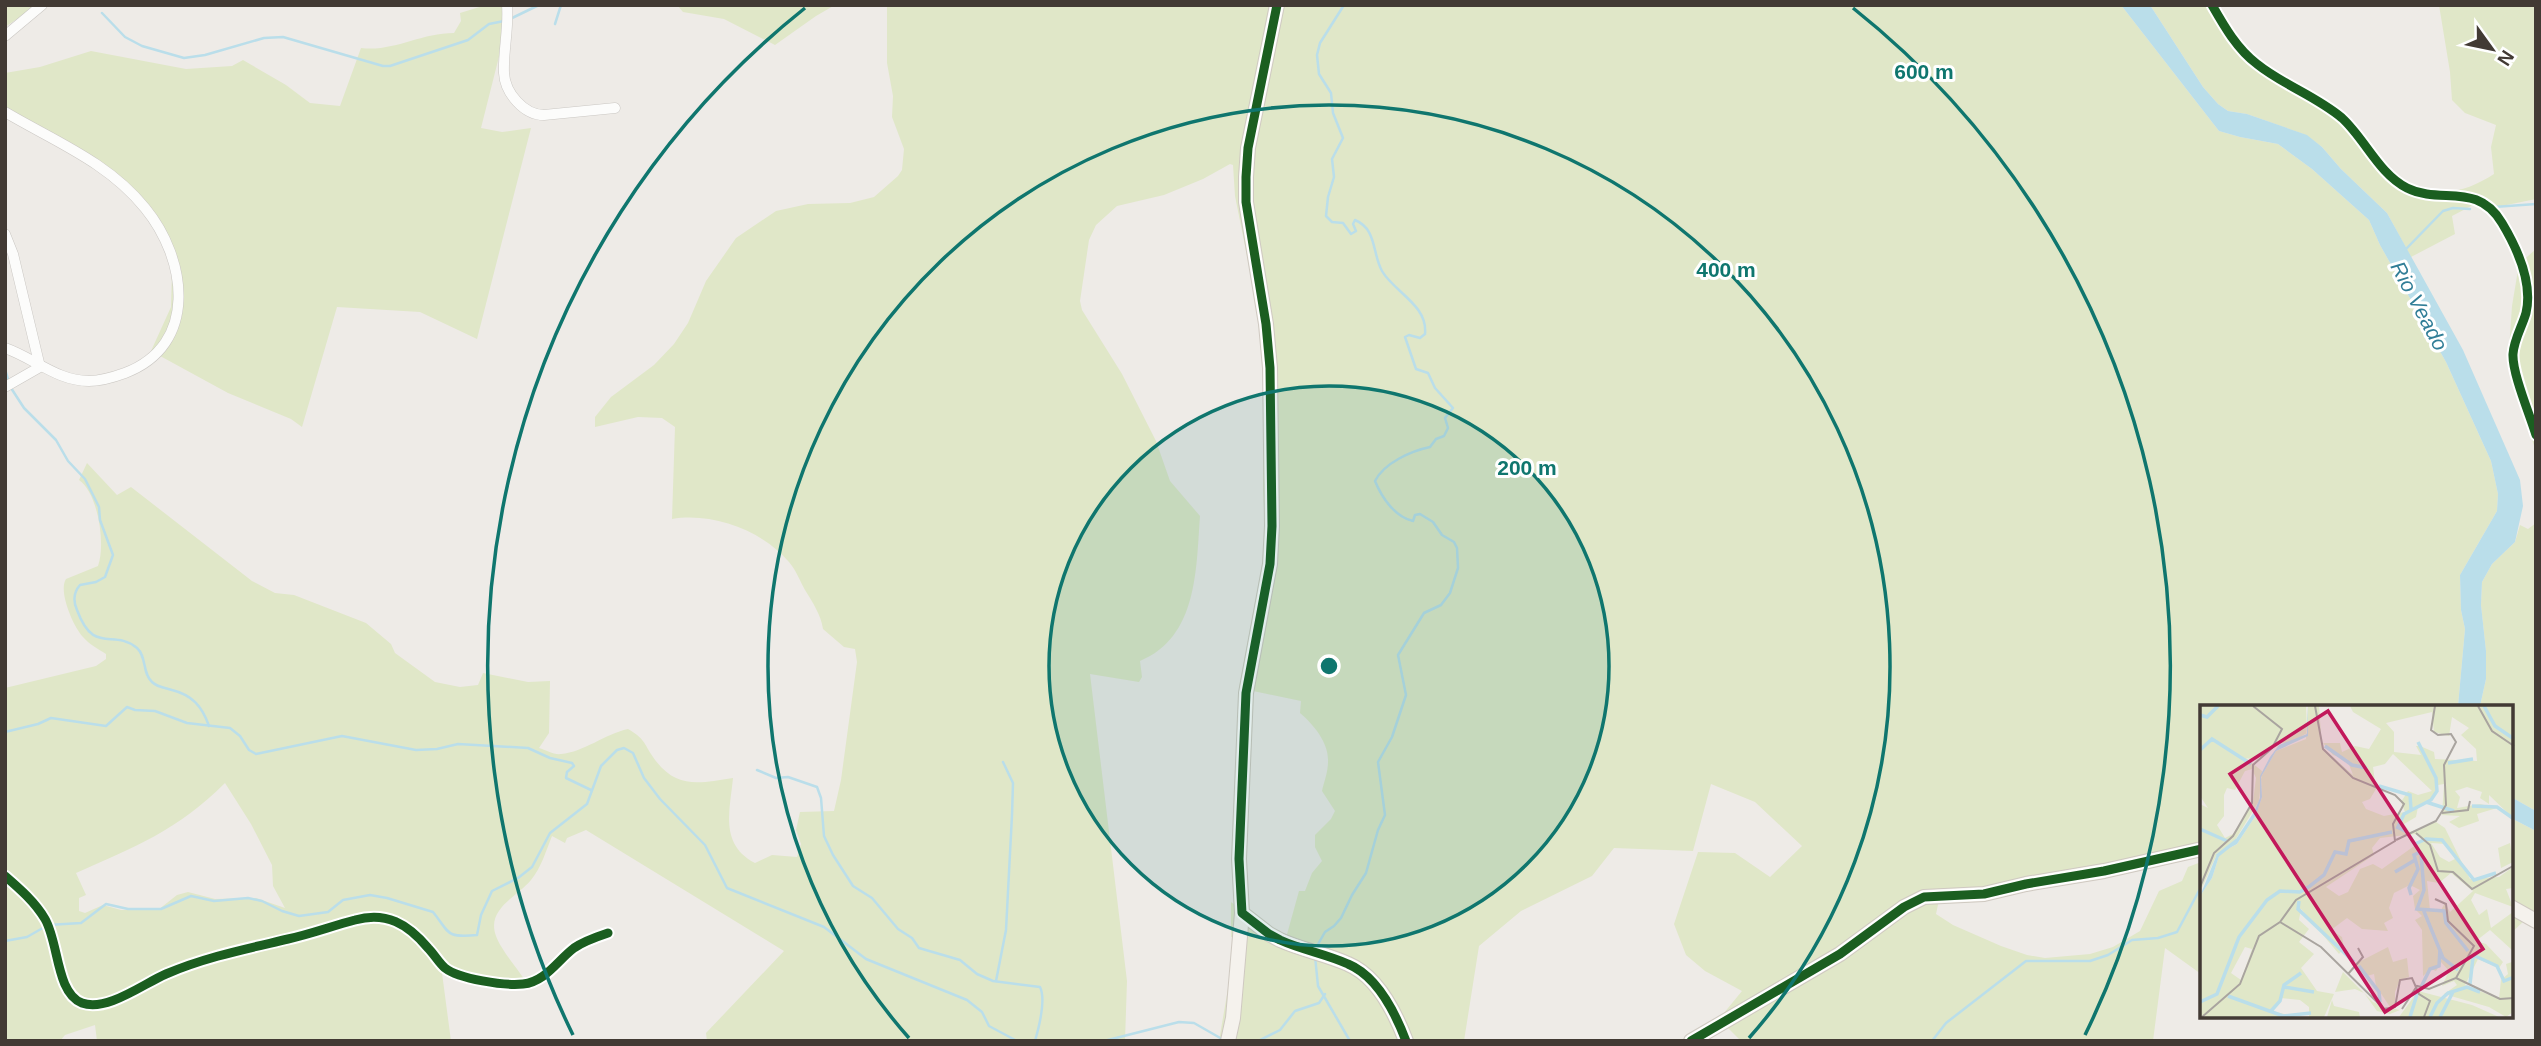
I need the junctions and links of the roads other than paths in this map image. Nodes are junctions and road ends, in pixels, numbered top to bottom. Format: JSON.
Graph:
{"nodes":[{"id":1,"x":42,"y":5,"type":"edge"},
{"id":2,"x":507,"y":5,"type":"edge"},
{"id":3,"x":1277,"y":5,"type":"edge"},
{"id":4,"x":2213,"y":5,"type":"edge"},
{"id":5,"x":5,"y":36,"type":"edge"},
{"id":6,"x":615,"y":108,"type":"dead end"},
{"id":7,"x":5,"y":112,"type":"edge"},
{"id":8,"x":5,"y":234,"type":"edge"},
{"id":9,"x":5,"y":348,"type":"edge"},
{"id":10,"x":40,"y":367,"type":"junction"},
{"id":11,"x":5,"y":387,"type":"edge"},
{"id":12,"x":2536,"y":435,"type":"edge"},
{"id":13,"x":2200,"y":849,"type":"edge"},
{"id":14,"x":5,"y":876,"type":"edge"},
{"id":15,"x":2513,"y":908,"type":"edge"},
{"id":16,"x":1242,"y":913,"type":"junction"},
{"id":17,"x":2536,"y":921,"type":"edge"},
{"id":18,"x":608,"y":933,"type":"dead end"},
{"id":19,"x":1228,"y":1041,"type":"edge"},
{"id":20,"x":1406,"y":1041,"type":"edge"},
{"id":21,"x":1691,"y":1041,"type":"edge"}],
"edges":[{"from":1,"to":5,"type":"street"},
{"from":2,"to":6,"type":"street"},
{"from":3,"to":16,"type":"street"},
{"from":4,"to":12,"type":"street"},
{"from":7,"to":10,"type":"street"},
{"from":8,"to":10,"type":"street"},
{"from":9,"to":10,"type":"street"},
{"from":10,"to":11,"type":"street"},
{"from":13,"to":21,"type":"street"},
{"from":14,"to":18,"type":"street"},
{"from":15,"to":17,"type":"street"},
{"from":16,"to":19,"type":"street"},
{"from":16,"to":20,"type":"street"}]}
